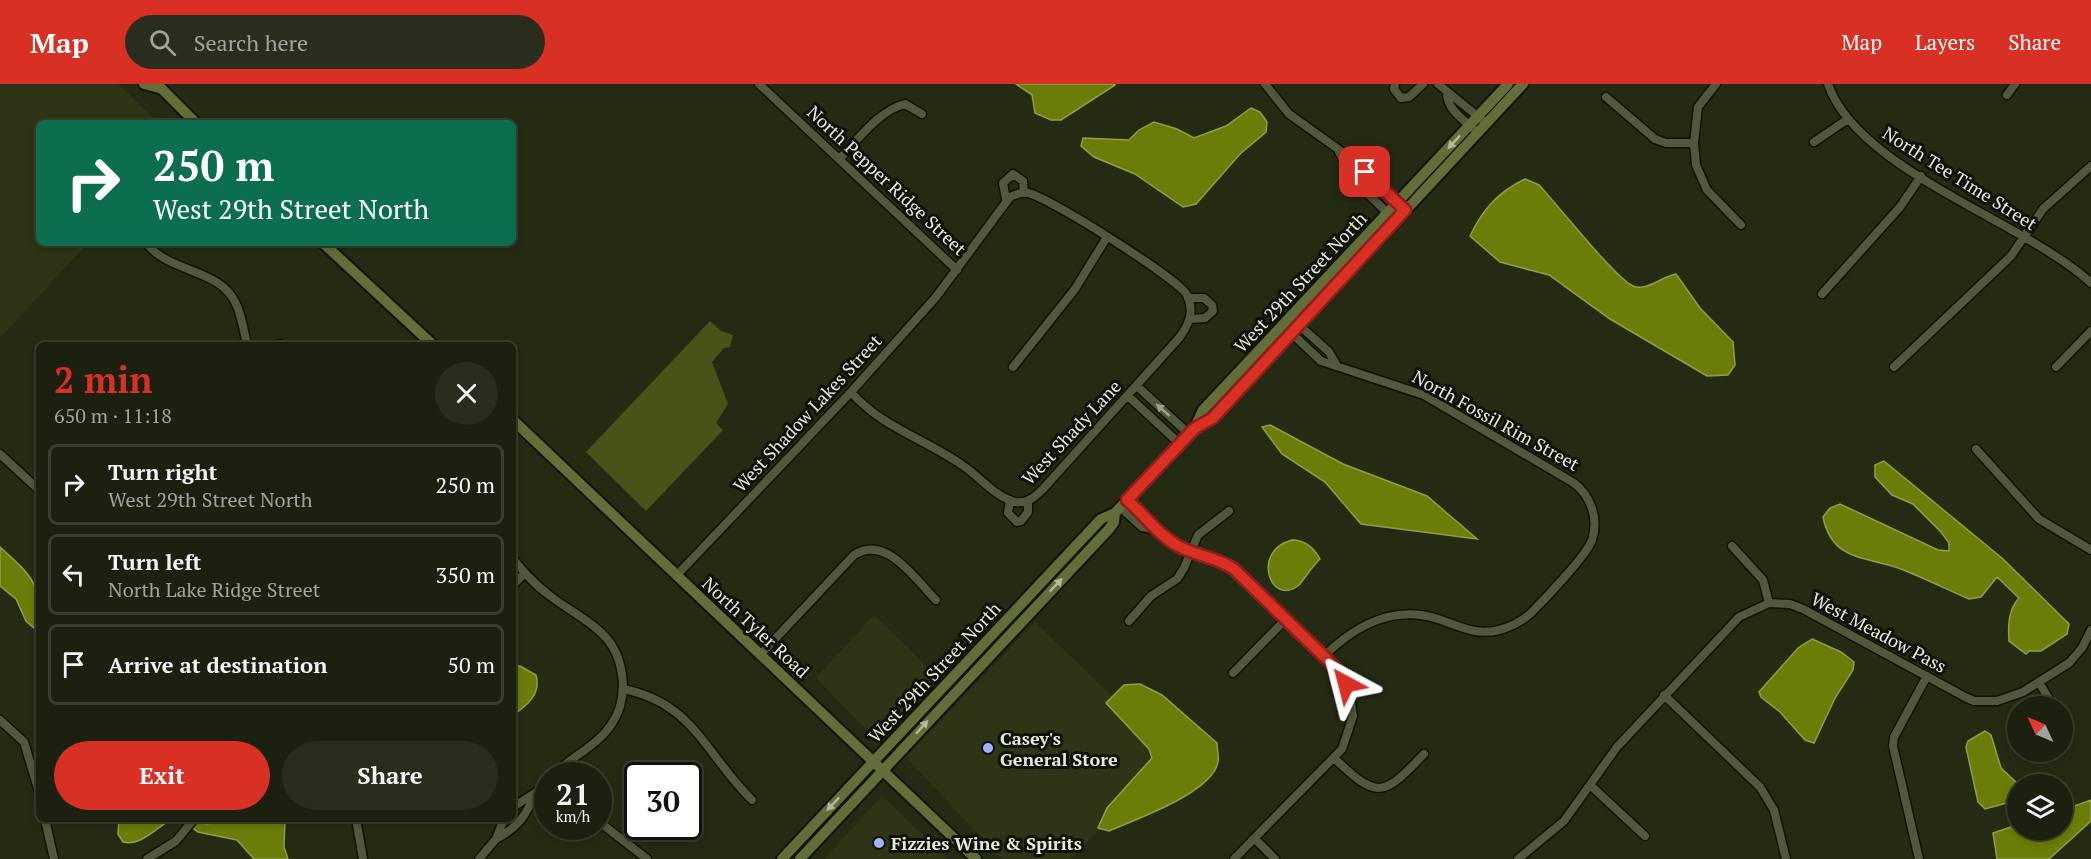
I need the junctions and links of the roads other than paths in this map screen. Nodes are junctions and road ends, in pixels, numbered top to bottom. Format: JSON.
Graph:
{"nodes":[{"id":1,"x":144,"y":84,"type":"edge"},
{"id":2,"x":759,"y":84,"type":"edge"},
{"id":3,"x":1265,"y":84,"type":"edge"},
{"id":4,"x":1395,"y":84,"type":"edge"},
{"id":5,"x":1423,"y":84,"type":"edge"},
{"id":6,"x":1438,"y":84,"type":"edge"},
{"id":7,"x":1508,"y":84,"type":"edge"},
{"id":8,"x":1523,"y":84,"type":"edge"},
{"id":9,"x":1716,"y":84,"type":"edge"},
{"id":10,"x":1828,"y":84,"type":"edge"},
{"id":11,"x":2015,"y":84,"type":"edge"},
{"id":12,"x":158,"y":86,"type":"edge"},
{"id":13,"x":1447,"y":92,"type":"junction"},
{"id":14,"x":2007,"y":95,"type":"dead end"},
{"id":15,"x":1606,"y":97,"type":"dead end"},
{"id":16,"x":922,"y":114,"type":"dead end"},
{"id":17,"x":1848,"y":119,"type":"junction"},
{"id":18,"x":193,"y":120,"type":"edge"},
{"id":19,"x":1483,"y":120,"type":"junction"},
{"id":20,"x":1474,"y":129,"type":"junction"},
{"id":21,"x":1814,"y":142,"type":"dead end"},
{"id":22,"x":1694,"y":143,"type":"junction"},
{"id":23,"x":1338,"y":149,"type":"junction"},
{"id":24,"x":840,"y":158,"type":"junction"},
{"id":25,"x":2091,"y":166,"type":"edge"},
{"id":26,"x":1921,"y":176,"type":"junction"},
{"id":27,"x":1024,"y":193,"type":"junction"},
{"id":28,"x":1006,"y":199,"type":"junction"},
{"id":29,"x":1401,"y":206,"type":"junction"},
{"id":30,"x":1391,"y":217,"type":"junction"},
{"id":31,"x":1741,"y":225,"type":"dead end"},
{"id":32,"x":1107,"y":237,"type":"junction"},
{"id":33,"x":2024,"y":238,"type":"junction"},
{"id":34,"x":149,"y":246,"type":"edge"},
{"id":35,"x":326,"y":246,"type":"edge"},
{"id":36,"x":957,"y":270,"type":"junction"},
{"id":37,"x":2091,"y":283,"type":"edge"},
{"id":38,"x":1822,"y":294,"type":"dead end"},
{"id":39,"x":1188,"y":298,"type":"junction"},
{"id":40,"x":1190,"y":319,"type":"junction"},
{"id":41,"x":1286,"y":321,"type":"junction"},
{"id":42,"x":1300,"y":325,"type":"junction"},
{"id":43,"x":2091,"y":331,"type":"edge"},
{"id":44,"x":1292,"y":334,"type":"junction"},
{"id":45,"x":246,"y":342,"type":"edge"},
{"id":46,"x":430,"y":342,"type":"edge"},
{"id":47,"x":1318,"y":342,"type":"junction"},
{"id":48,"x":1310,"y":350,"type":"junction"},
{"id":49,"x":1337,"y":366,"type":"junction"},
{"id":50,"x":1013,"y":367,"type":"dead end"},
{"id":51,"x":1894,"y":367,"type":"dead end"},
{"id":52,"x":2056,"y":367,"type":"dead end"},
{"id":53,"x":1137,"y":386,"type":"junction"},
{"id":54,"x":851,"y":392,"type":"junction"},
{"id":55,"x":1128,"y":396,"type":"junction"},
{"id":56,"x":516,"y":423,"type":"edge"},
{"id":57,"x":1192,"y":431,"type":"junction"},
{"id":58,"x":1180,"y":444,"type":"junction"},
{"id":59,"x":1976,"y":449,"type":"dead end"},
{"id":60,"x":0,"y":454,"type":"edge"},
{"id":61,"x":36,"y":487,"type":"edge"},
{"id":62,"x":1010,"y":500,"type":"junction"},
{"id":63,"x":1028,"y":501,"type":"junction"},
{"id":64,"x":1121,"y":507,"type":"junction"},
{"id":65,"x":1229,"y":511,"type":"dead end"},
{"id":66,"x":1732,"y":546,"type":"dead end"},
{"id":67,"x":2091,"y":550,"type":"edge"},
{"id":68,"x":1190,"y":552,"type":"junction"},
{"id":69,"x":516,"y":562,"type":"edge"},
{"id":70,"x":525,"y":573,"type":"junction"},
{"id":71,"x":677,"y":575,"type":"junction"},
{"id":72,"x":516,"y":582,"type":"edge"},
{"id":73,"x":936,"y":600,"type":"dead end"},
{"id":74,"x":1769,"y":603,"type":"junction"},
{"id":75,"x":1286,"y":619,"type":"junction"},
{"id":76,"x":1129,"y":621,"type":"dead end"},
{"id":77,"x":2091,"y":629,"type":"edge"},
{"id":78,"x":984,"y":644,"type":"junction"},
{"id":79,"x":992,"y":652,"type":"junction"},
{"id":80,"x":761,"y":654,"type":"junction"},
{"id":81,"x":1324,"y":656,"type":"junction"},
{"id":82,"x":1233,"y":673,"type":"dead end"},
{"id":83,"x":1927,"y":676,"type":"junction"},
{"id":84,"x":2039,"y":682,"type":"junction"},
{"id":85,"x":623,"y":689,"type":"junction"},
{"id":86,"x":1664,"y":695,"type":"junction"},
{"id":87,"x":2047,"y":696,"type":"edge"},
{"id":88,"x":0,"y":720,"type":"edge"},
{"id":89,"x":1424,"y":754,"type":"dead end"},
{"id":90,"x":1334,"y":758,"type":"junction"},
{"id":91,"x":873,"y":761,"type":"junction"},
{"id":92,"x":571,"y":762,"type":"edge"},
{"id":93,"x":883,"y":771,"type":"junction"},
{"id":94,"x":36,"y":782,"type":"edge"},
{"id":95,"x":1590,"y":785,"type":"junction"},
{"id":96,"x":534,"y":794,"type":"edge"},
{"id":97,"x":534,"y":796,"type":"edge"},
{"id":98,"x":752,"y":800,"type":"dead end"},
{"id":99,"x":516,"y":805,"type":"edge"},
{"id":100,"x":46,"y":822,"type":"edge"},
{"id":101,"x":192,"y":822,"type":"edge"},
{"id":102,"x":357,"y":822,"type":"edge"},
{"id":103,"x":503,"y":822,"type":"edge"},
{"id":104,"x":612,"y":831,"type":"edge"},
{"id":105,"x":1645,"y":836,"type":"dead end"},
{"id":106,"x":496,"y":839,"type":"junction"},
{"id":107,"x":1255,"y":839,"type":"junction"},
{"id":108,"x":158,"y":857,"type":"edge"},
{"id":109,"x":54,"y":859,"type":"edge"},
{"id":110,"x":147,"y":859,"type":"edge"},
{"id":111,"x":363,"y":859,"type":"edge"},
{"id":112,"x":479,"y":859,"type":"edge"},
{"id":113,"x":647,"y":859,"type":"edge"},
{"id":114,"x":782,"y":859,"type":"edge"},
{"id":115,"x":800,"y":859,"type":"edge"},
{"id":116,"x":976,"y":859,"type":"edge"},
{"id":117,"x":1234,"y":859,"type":"edge"},
{"id":118,"x":1275,"y":859,"type":"edge"},
{"id":119,"x":1518,"y":859,"type":"edge"},
{"id":120,"x":1786,"y":859,"type":"edge"},
{"id":121,"x":1919,"y":859,"type":"edge"}],
"edges":[{"from":1,"to":12,"type":"main road"},
{"from":2,"to":24,"type":"street","name":"North Pepper Ridge Street"},
{"from":3,"to":23,"type":"street"},
{"from":4,"to":5,"type":"street"},
{"from":6,"to":13,"type":"street"},
{"from":7,"to":19,"type":"main road","name":"West 29th Street North"},
{"from":8,"to":19,"type":"main road","name":"West 29th Street North"},
{"from":9,"to":22,"type":"street"},
{"from":10,"to":17,"type":"street","name":"North Tee Time Street"},
{"from":11,"to":14,"type":"street"},
{"from":12,"to":18,"type":"main road"},
{"from":13,"to":19,"type":"street"},
{"from":13,"to":20,"type":"street"},
{"from":15,"to":22,"type":"street"},
{"from":16,"to":24,"type":"street"},
{"from":17,"to":21,"type":"street"},
{"from":17,"to":26,"type":"street","name":"North Tee Time Street"},
{"from":19,"to":20,"type":"main road","name":"West 29th Street North"},
{"from":20,"to":29,"type":"main road","name":"West 29th Street North"},
{"from":22,"to":31,"type":"street"},
{"from":23,"to":29,"type":"street"},
{"from":23,"to":30,"type":"street"},
{"from":24,"to":36,"type":"street","name":"North Pepper Ridge Street"},
{"from":25,"to":33,"type":"street"},
{"from":26,"to":33,"type":"street","name":"North Tee Time Street"},
{"from":26,"to":38,"type":"street"},
{"from":27,"to":28,"type":"street"},
{"from":27,"to":28,"type":"street","name":"North Pepper Ridge Street"},
{"from":27,"to":32,"type":"street"},
{"from":28,"to":36,"type":"street","name":"North Pepper Ridge Street"},
{"from":29,"to":30,"type":"main road","name":"West 29th Street North"},
{"from":30,"to":41,"type":"main road","name":"West 29th Street North"},
{"from":30,"to":42,"type":"main road","name":"West 29th Street North"},
{"from":32,"to":39,"type":"street"},
{"from":32,"to":50,"type":"street"},
{"from":33,"to":37,"type":"street","name":"North Tee Time Street"},
{"from":33,"to":51,"type":"street"},
{"from":34,"to":45,"type":"street"},
{"from":35,"to":46,"type":"main road"},
{"from":36,"to":54,"type":"street","name":"West Shadow Lakes Street"},
{"from":39,"to":40,"type":"street"},
{"from":39,"to":40,"type":"street"},
{"from":40,"to":53,"type":"street"},
{"from":41,"to":42,"type":"street"},
{"from":41,"to":44,"type":"street","name":"North Fossil Rim Street"},
{"from":41,"to":57,"type":"main road","name":"West 29th Street North"},
{"from":42,"to":44,"type":"main road","name":"West 29th Street North"},
{"from":42,"to":47,"type":"street"},
{"from":43,"to":52,"type":"street"},
{"from":44,"to":48,"type":"street","name":"North Fossil Rim Street"},
{"from":44,"to":57,"type":"main road","name":"West 29th Street North"},
{"from":47,"to":48,"type":"street"},
{"from":47,"to":49,"type":"street"},
{"from":48,"to":49,"type":"street","name":"North Fossil Rim Street"},
{"from":49,"to":81,"type":"street","name":"North Fossil Rim Street"},
{"from":53,"to":55,"type":"street","name":"West Shady Lane"},
{"from":57,"to":53,"type":"street","one_way":true},
{"from":54,"to":62,"type":"street"},
{"from":54,"to":71,"type":"street","name":"West Shadow Lakes Street"},
{"from":55,"to":58,"type":"street"},
{"from":55,"to":63,"type":"street","name":"West Shady Lane"},
{"from":56,"to":71,"type":"main road","name":"North Tyler Road"},
{"from":57,"to":58,"type":"main road","name":"West 29th Street North"},
{"from":58,"to":64,"type":"main road","name":"West 29th Street North"},
{"from":59,"to":67,"type":"street"},
{"from":60,"to":61,"type":"street"},
{"from":62,"to":63,"type":"street"},
{"from":62,"to":63,"type":"street","name":"West Shady Lane"},
{"from":64,"to":68,"type":"street"},
{"from":64,"to":78,"type":"main road","name":"West 29th Street North"},
{"from":79,"to":64,"type":"main road","name":"West 29th Street North","one_way":true},
{"from":65,"to":68,"type":"street"},
{"from":66,"to":74,"type":"street"},
{"from":68,"to":75,"type":"street"},
{"from":68,"to":76,"type":"street"},
{"from":69,"to":70,"type":"street"},
{"from":70,"to":72,"type":"street"},
{"from":70,"to":85,"type":"street"},
{"from":71,"to":80,"type":"main road","name":"North Tyler Road"},
{"from":73,"to":80,"type":"street"},
{"from":74,"to":83,"type":"street","name":"West Meadow Pass"},
{"from":74,"to":86,"type":"street"},
{"from":75,"to":81,"type":"street"},
{"from":75,"to":82,"type":"street"},
{"from":77,"to":84,"type":"street","name":"West Meadow Pass"},
{"from":78,"to":79,"type":"main road"},
{"from":78,"to":91,"type":"main road","name":"West 29th Street North"},
{"from":93,"to":79,"type":"main road","name":"West 29th Street North","one_way":true},
{"from":80,"to":91,"type":"main road","name":"North Tyler Road"},
{"from":81,"to":90,"type":"street"},
{"from":83,"to":84,"type":"street","name":"West Meadow Pass"},
{"from":83,"to":121,"type":"street"},
{"from":84,"to":87,"type":"street"},
{"from":85,"to":92,"type":"street"},
{"from":85,"to":98,"type":"street"},
{"from":86,"to":95,"type":"street"},
{"from":86,"to":120,"type":"street"},
{"from":88,"to":94,"type":"street"},
{"from":89,"to":90,"type":"street"},
{"from":90,"to":107,"type":"street"},
{"from":91,"to":93,"type":"main road","name":"North Tyler Road"},
{"from":91,"to":114,"type":"main road","name":"West 29th Street North","one_way":true},
{"from":93,"to":115,"type":"main road","name":"West 29th Street North"},
{"from":93,"to":116,"type":"main road","name":"North Tyler Road"},
{"from":95,"to":105,"type":"street"},
{"from":95,"to":119,"type":"street"},
{"from":96,"to":99,"type":"street"},
{"from":97,"to":106,"type":"street"},
{"from":100,"to":109,"type":"street"},
{"from":101,"to":108,"type":"street"},
{"from":102,"to":111,"type":"street"},
{"from":103,"to":106,"type":"street"},
{"from":104,"to":113,"type":"street"},
{"from":106,"to":112,"type":"street"},
{"from":107,"to":117,"type":"street"},
{"from":107,"to":118,"type":"street"},
{"from":108,"to":110,"type":"street"}]}
